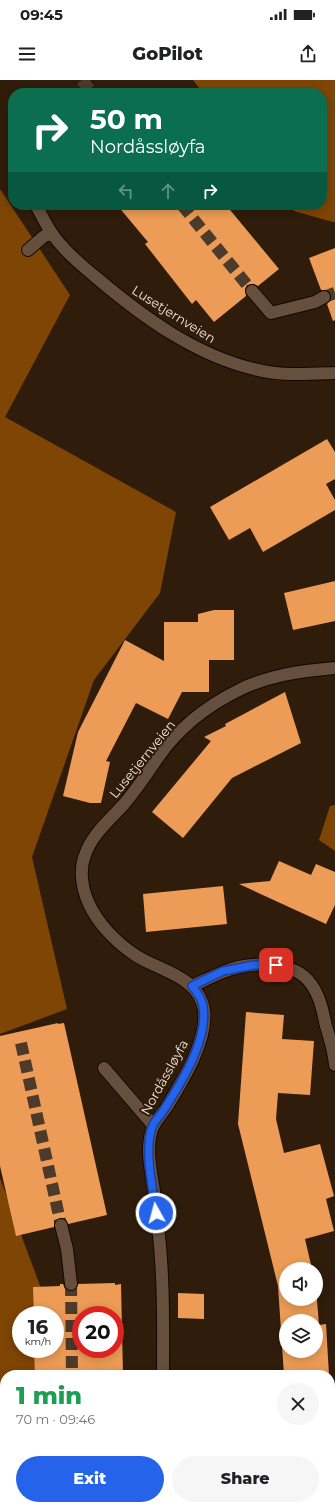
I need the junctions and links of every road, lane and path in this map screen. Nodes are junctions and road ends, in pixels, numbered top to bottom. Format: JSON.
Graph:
{"nodes":[{"id":1,"x":39,"y":210,"type":"edge"},
{"id":2,"x":51,"y":232,"type":"junction"},
{"id":3,"x":28,"y":250,"type":"dead end"},
{"id":4,"x":252,"y":291,"type":"tunnel mouth"},
{"id":5,"x":324,"y":297,"type":"tunnel mouth"},
{"id":6,"x":335,"y":372,"type":"edge"},
{"id":7,"x":335,"y":668,"type":"edge"},
{"id":8,"x":82,"y":865,"type":"joint"},
{"id":9,"x":192,"y":986,"type":"junction"},
{"id":10,"x":335,"y":1065,"type":"edge"},
{"id":11,"x":104,"y":1068,"type":"dead end"},
{"id":12,"x":153,"y":1125,"type":"junction"},
{"id":13,"x":62,"y":1226,"type":"tunnel mouth"},
{"id":14,"x":71,"y":1284,"type":"tunnel mouth"},
{"id":15,"x":162,"y":1370,"type":"edge"}],
"edges":[{"from":1,"to":2,"type":"lane","name":"Lusetjernveien"},
{"from":2,"to":3,"type":"lane"},
{"from":2,"to":6,"type":"lane","name":"Lusetjernveien"},
{"from":4,"to":5,"type":"lane"},
{"from":7,"to":8,"type":"lane","name":"Lusetjernveien"},
{"from":8,"to":9,"type":"lane","name":"Nordåssløyfa"},
{"from":9,"to":10,"type":"lane"},
{"from":9,"to":12,"type":"lane","name":"Nordåssløyfa"},
{"from":11,"to":12,"type":"lane"},
{"from":12,"to":15,"type":"lane","name":"Nordåssløyfa"},
{"from":13,"to":14,"type":"lane"}]}
